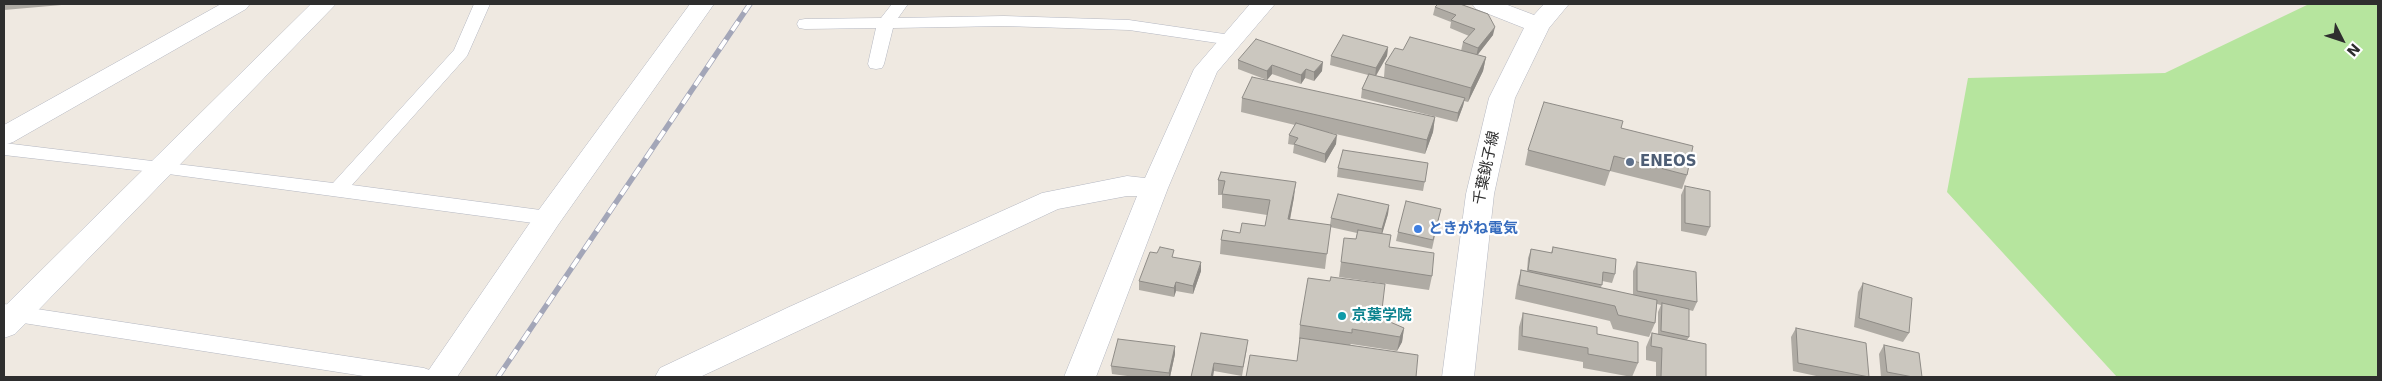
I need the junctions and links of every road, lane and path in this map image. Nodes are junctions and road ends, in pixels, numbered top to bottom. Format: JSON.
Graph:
{"nodes":[{"id":1,"x":238,"y":4,"type":"edge"},
{"id":2,"x":324,"y":4,"type":"edge"},
{"id":3,"x":482,"y":4,"type":"edge"},
{"id":4,"x":702,"y":4,"type":"edge"},
{"id":5,"x":900,"y":4,"type":"edge"},
{"id":6,"x":1263,"y":4,"type":"edge"},
{"id":7,"x":1484,"y":4,"type":"edge"},
{"id":8,"x":1557,"y":4,"type":"edge"},
{"id":9,"x":886,"y":22,"type":"junction"},
{"id":10,"x":805,"y":24,"type":"dead end"},
{"id":11,"x":1538,"y":25,"type":"junction"},
{"id":12,"x":1231,"y":40,"type":"junction"},
{"id":13,"x":876,"y":64,"type":"dead end"},
{"id":14,"x":4,"y":136,"type":"edge"},
{"id":15,"x":4,"y":149,"type":"edge"},
{"id":16,"x":161,"y":167,"type":"junction"},
{"id":17,"x":1154,"y":188,"type":"junction"},
{"id":18,"x":337,"y":190,"type":"junction"},
{"id":19,"x":548,"y":218,"type":"junction"},
{"id":20,"x":8,"y":317,"type":"edge"},
{"id":21,"x":424,"y":377,"type":"edge"},
{"id":22,"x":440,"y":377,"type":"edge"},
{"id":23,"x":671,"y":377,"type":"edge"},
{"id":24,"x":1080,"y":377,"type":"edge"},
{"id":25,"x":1458,"y":377,"type":"edge"}],
"edges":[{"from":1,"to":14,"type":"street"},
{"from":2,"to":16,"type":"street"},
{"from":3,"to":18,"type":"lane"},
{"from":4,"to":19,"type":"street"},
{"from":5,"to":9,"type":"lane"},
{"from":6,"to":12,"type":"street"},
{"from":7,"to":11,"type":"street"},
{"from":8,"to":11,"type":"street","name":"千葉銚子線"},
{"from":9,"to":10,"type":"lane"},
{"from":9,"to":12,"type":"lane"},
{"from":9,"to":13,"type":"lane"},
{"from":11,"to":25,"type":"street","name":"千葉銚子線"},
{"from":12,"to":17,"type":"street"},
{"from":15,"to":16,"type":"lane"},
{"from":16,"to":18,"type":"lane"},
{"from":16,"to":20,"type":"street"},
{"from":17,"to":23,"type":"street"},
{"from":17,"to":24,"type":"street"},
{"from":18,"to":19,"type":"lane"},
{"from":19,"to":22,"type":"street"},
{"from":20,"to":21,"type":"lane"}]}
